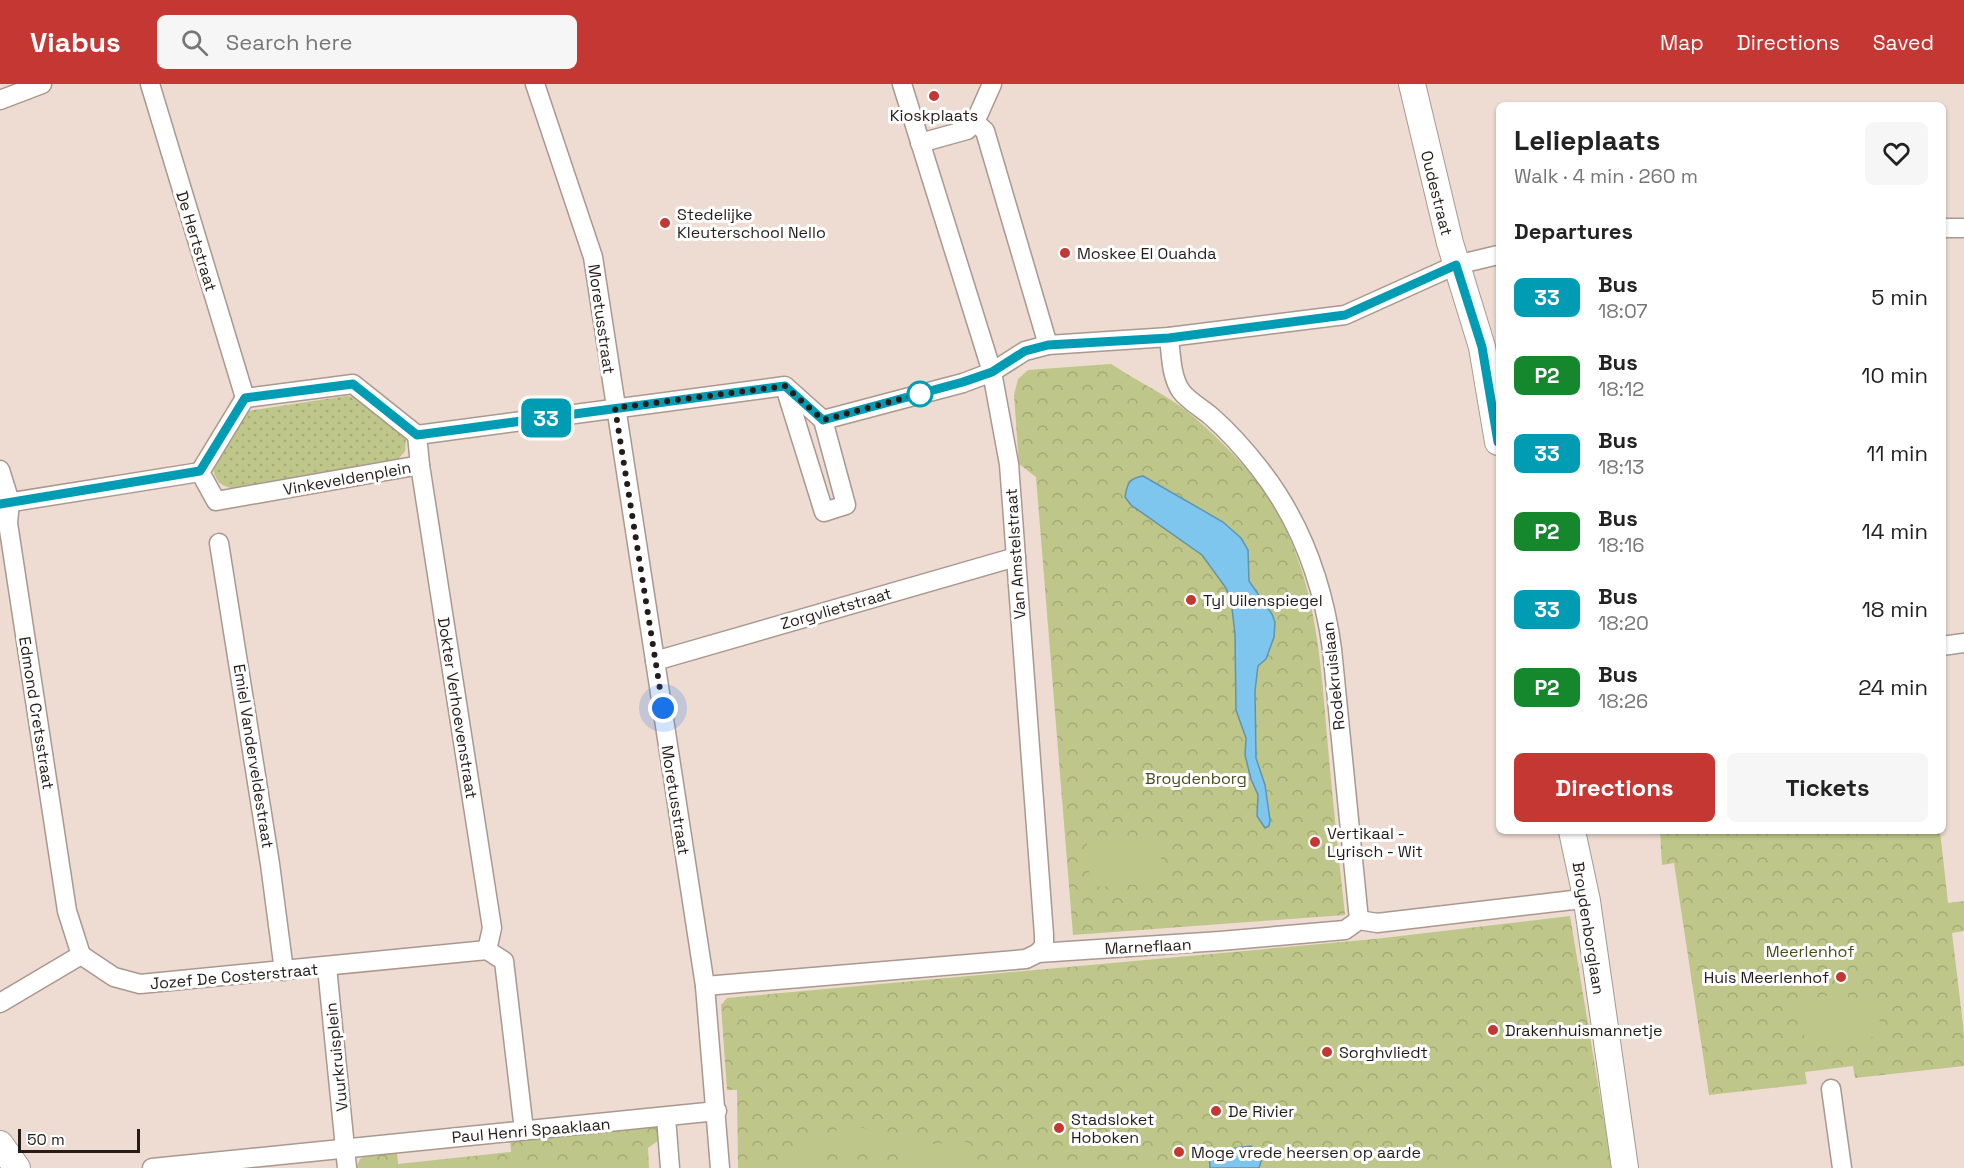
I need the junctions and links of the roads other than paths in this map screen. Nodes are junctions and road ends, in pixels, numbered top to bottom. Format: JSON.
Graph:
{"nodes":[{"id":1,"x":42,"y":84,"type":"edge"},
{"id":2,"x":150,"y":84,"type":"edge"},
{"id":3,"x":535,"y":84,"type":"edge"},
{"id":4,"x":902,"y":84,"type":"edge"},
{"id":5,"x":992,"y":84,"type":"edge"},
{"id":6,"x":1412,"y":84,"type":"edge"},
{"id":7,"x":0,"y":100,"type":"edge"},
{"id":8,"x":975,"y":122,"type":"junction"},
{"id":9,"x":920,"y":143,"type":"junction"},
{"id":10,"x":1946,"y":228,"type":"edge"},
{"id":11,"x":1964,"y":228,"type":"edge"},
{"id":12,"x":1496,"y":255,"type":"edge"},
{"id":13,"x":1456,"y":265,"type":"junction"},
{"id":14,"x":1169,"y":338,"type":"junction"},
{"id":15,"x":1048,"y":345,"type":"junction"},
{"id":16,"x":992,"y":372,"type":"junction"},
{"id":17,"x":785,"y":386,"type":"junction"},
{"id":18,"x":245,"y":398,"type":"junction"},
{"id":19,"x":615,"y":408,"type":"junction"},
{"id":20,"x":823,"y":420,"type":"junction"},
{"id":21,"x":1496,"y":430,"type":"edge"},
{"id":22,"x":417,"y":435,"type":"junction"},
{"id":23,"x":420,"y":465,"type":"junction"},
{"id":24,"x":0,"y":470,"type":"edge"},
{"id":25,"x":200,"y":471,"type":"junction"},
{"id":26,"x":5,"y":503,"type":"edge"},
{"id":27,"x":219,"y":543,"type":"dead end"},
{"id":28,"x":1016,"y":557,"type":"junction"},
{"id":29,"x":1964,"y":643,"type":"edge"},
{"id":30,"x":1946,"y":645,"type":"edge"},
{"id":31,"x":655,"y":661,"type":"junction"},
{"id":32,"x":1573,"y":834,"type":"edge"},
{"id":33,"x":1587,"y":901,"type":"junction"},
{"id":34,"x":1359,"y":920,"type":"junction"},
{"id":35,"x":487,"y":950,"type":"junction"},
{"id":36,"x":1038,"y":953,"type":"junction"},
{"id":37,"x":81,"y":955,"type":"junction"},
{"id":38,"x":327,"y":967,"type":"junction"},
{"id":39,"x":284,"y":971,"type":"junction"},
{"id":40,"x":705,"y":986,"type":"junction"},
{"id":41,"x":0,"y":1004,"type":"edge"},
{"id":42,"x":1831,"y":1089,"type":"dead end"},
{"id":43,"x":717,"y":1112,"type":"junction"},
{"id":44,"x":666,"y":1117,"type":"junction"},
{"id":45,"x":524,"y":1130,"type":"junction"},
{"id":46,"x":0,"y":1144,"type":"edge"},
{"id":47,"x":345,"y":1147,"type":"junction"},
{"id":48,"x":17,"y":1168,"type":"edge"},
{"id":49,"x":152,"y":1168,"type":"edge"},
{"id":50,"x":347,"y":1168,"type":"edge"},
{"id":51,"x":670,"y":1168,"type":"edge"},
{"id":52,"x":720,"y":1168,"type":"edge"},
{"id":53,"x":1625,"y":1168,"type":"edge"},
{"id":54,"x":1842,"y":1168,"type":"edge"}],
"edges":[{"from":1,"to":7,"type":"street"},
{"from":2,"to":18,"type":"street","name":"De Hertstraat"},
{"from":3,"to":19,"type":"street","name":"Moretusstraat"},
{"from":4,"to":9,"type":"street"},
{"from":5,"to":8,"type":"street"},
{"from":6,"to":13,"type":"street","name":"Oudestraat"},
{"from":8,"to":9,"type":"street"},
{"from":8,"to":15,"type":"street"},
{"from":9,"to":16,"type":"street","name":"Van Amstelstraat"},
{"from":10,"to":11,"type":"street"},
{"from":12,"to":13,"type":"street"},
{"from":13,"to":14,"type":"street"},
{"from":13,"to":21,"type":"street","name":"Oudestraat"},
{"from":14,"to":15,"type":"street"},
{"from":14,"to":34,"type":"street","name":"Rodekruislaan"},
{"from":15,"to":16,"type":"street"},
{"from":16,"to":20,"type":"street"},
{"from":16,"to":28,"type":"street","name":"Van Amstelstraat"},
{"from":17,"to":19,"type":"street"},
{"from":17,"to":20,"type":"street"},
{"from":17,"to":20,"type":"street"},
{"from":18,"to":22,"type":"street","name":"Vinkeveldenplein"},
{"from":18,"to":25,"type":"street"},
{"from":19,"to":22,"type":"street"},
{"from":19,"to":31,"type":"street","name":"Moretusstraat"},
{"from":22,"to":23,"type":"street","name":"Vinkeveldenplein"},
{"from":23,"to":25,"type":"street","name":"Vinkeveldenplein"},
{"from":23,"to":35,"type":"street","name":"Dokter Verhoevenstraat"},
{"from":24,"to":26,"type":"street","name":"Edmond Cretsstraat"},
{"from":25,"to":26,"type":"street"},
{"from":26,"to":37,"type":"street","name":"Edmond Cretsstraat"},
{"from":27,"to":39,"type":"street","name":"Emiel Vanderveldestraat"},
{"from":28,"to":31,"type":"street","name":"Zorgvlietstraat"},
{"from":28,"to":36,"type":"street","name":"Van Amstelstraat"},
{"from":29,"to":30,"type":"street"},
{"from":31,"to":40,"type":"street","name":"Moretusstraat"},
{"from":32,"to":33,"type":"street","name":"Broydenborglaan"},
{"from":33,"to":34,"type":"street","name":"Marneflaan"},
{"from":33,"to":53,"type":"street","name":"Broydenborglaan"},
{"from":34,"to":36,"type":"street","name":"Marneflaan"},
{"from":35,"to":38,"type":"street","name":"Jozef De Costerstraat"},
{"from":35,"to":45,"type":"street"},
{"from":36,"to":40,"type":"street","name":"Marneflaan"},
{"from":37,"to":39,"type":"street","name":"Jozef De Costerstraat"},
{"from":37,"to":41,"type":"street"},
{"from":38,"to":39,"type":"street","name":"Jozef De Costerstraat"},
{"from":38,"to":47,"type":"street","name":"Vuurkruisplein"},
{"from":40,"to":43,"type":"street","name":"Moretusstraat"},
{"from":42,"to":54,"type":"street"},
{"from":43,"to":44,"type":"street","name":"Paul Henri Spaaklaan"},
{"from":43,"to":52,"type":"street","name":"Moretusstraat"},
{"from":44,"to":45,"type":"street","name":"Paul Henri Spaaklaan"},
{"from":44,"to":51,"type":"street"},
{"from":45,"to":47,"type":"street","name":"Paul Henri Spaaklaan"},
{"from":46,"to":48,"type":"street"},
{"from":47,"to":49,"type":"street","name":"Paul Henri Spaaklaan"},
{"from":47,"to":50,"type":"street"}]}
